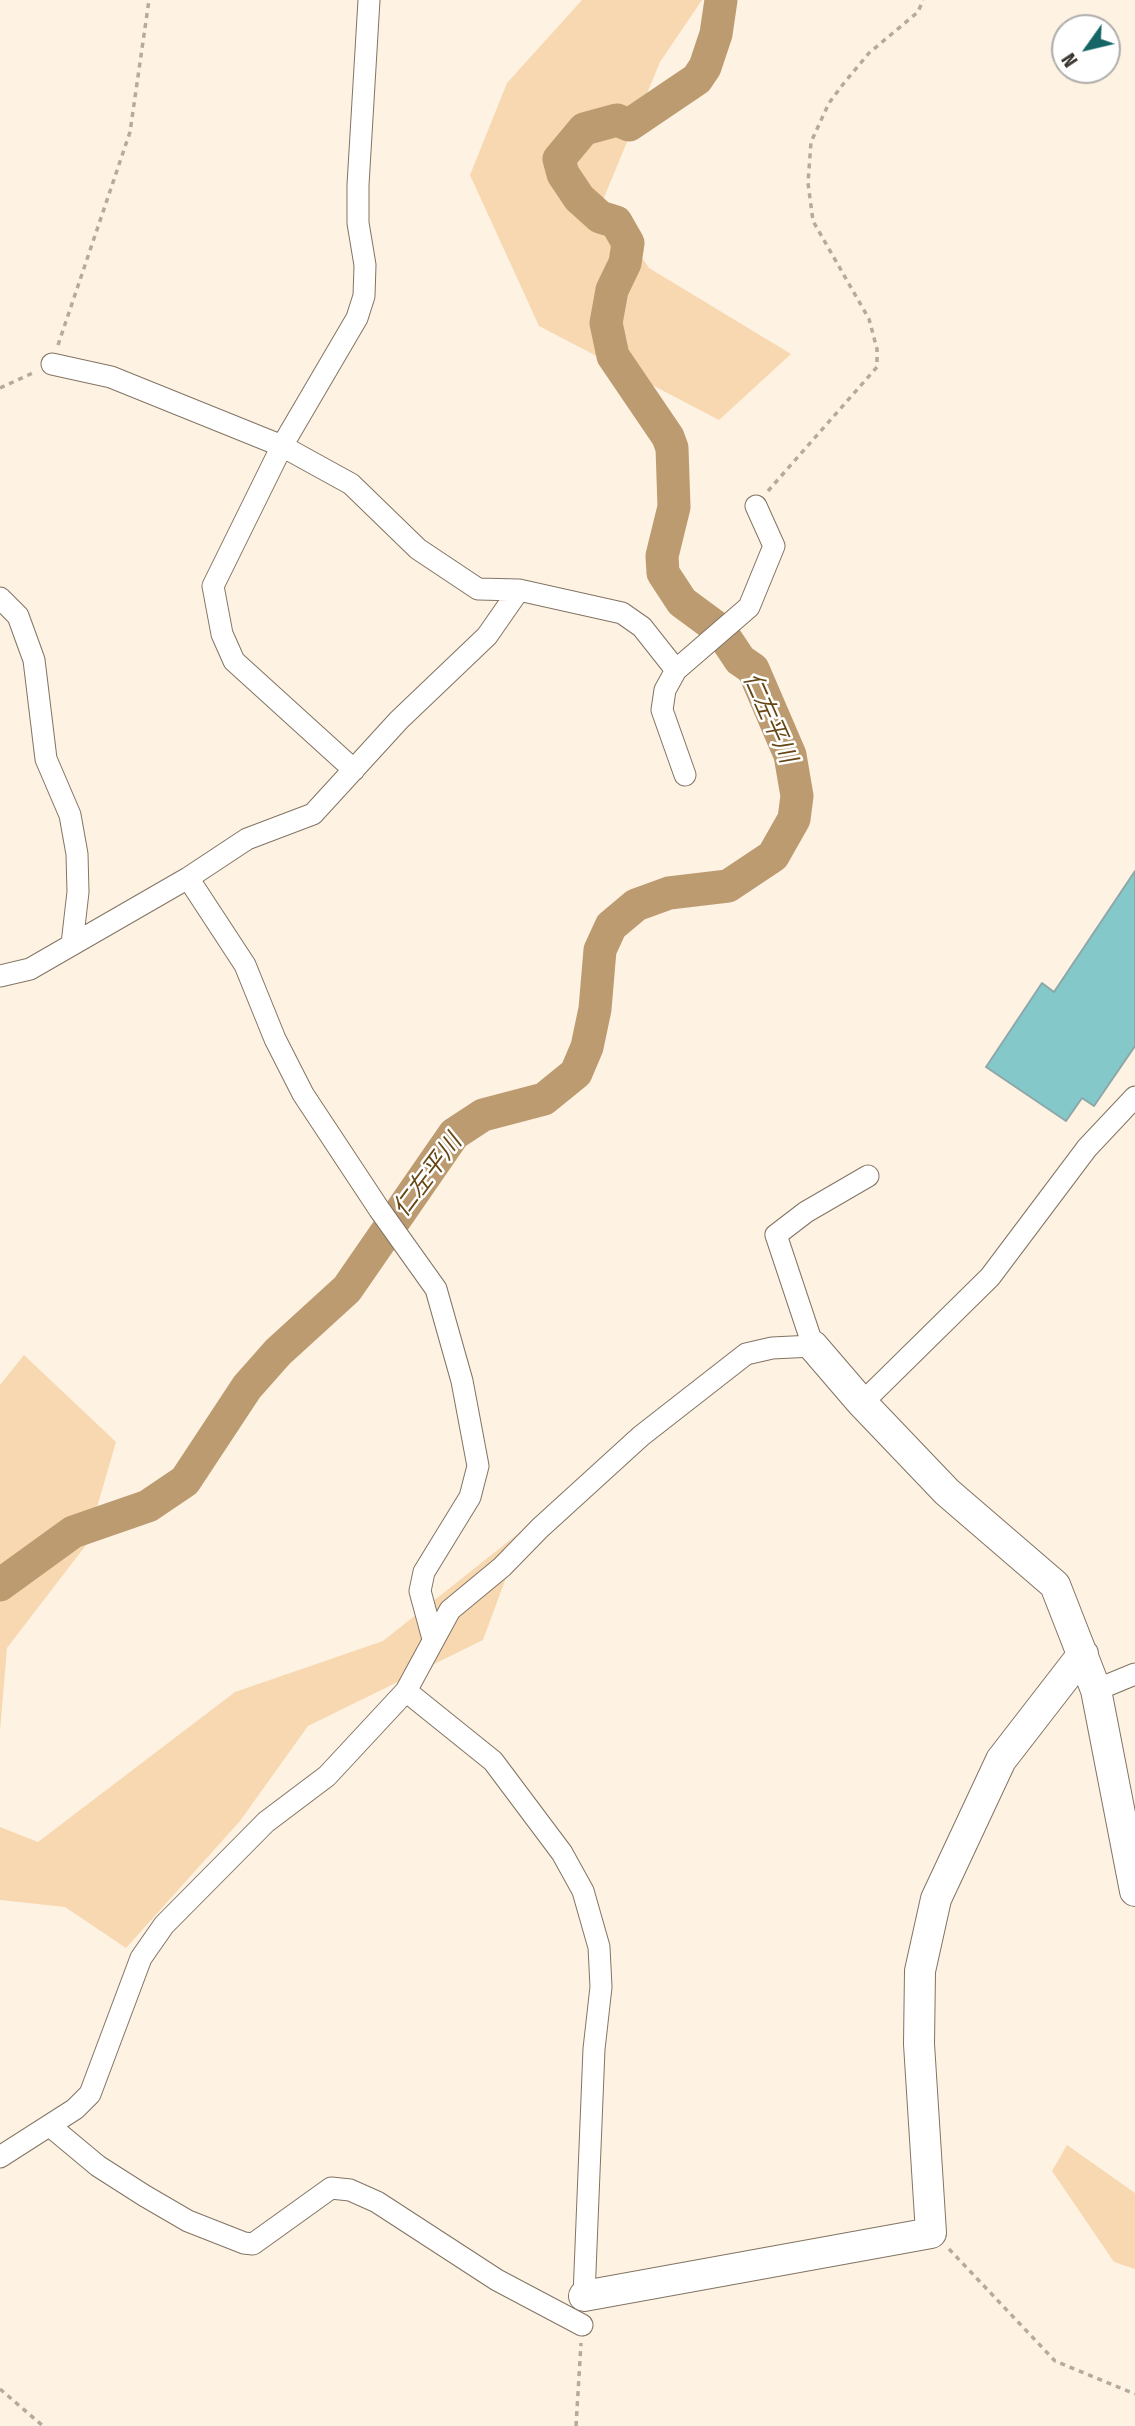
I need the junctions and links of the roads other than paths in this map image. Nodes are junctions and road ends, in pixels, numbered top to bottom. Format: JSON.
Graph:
{"nodes":[{"id":1,"x":369,"y":0,"type":"edge"},
{"id":2,"x":52,"y":364,"type":"road end"},
{"id":3,"x":282,"y":446,"type":"junction"},
{"id":4,"x":756,"y":506,"type":"road end"},
{"id":5,"x":519,"y":590,"type":"junction"},
{"id":6,"x":0,"y":598,"type":"edge"},
{"id":7,"x":676,"y":670,"type":"junction"},
{"id":8,"x":354,"y":771,"type":"junction"},
{"id":9,"x":685,"y":775,"type":"dead end"},
{"id":10,"x":188,"y":878,"type":"junction"},
{"id":11,"x":72,"y":944,"type":"junction"},
{"id":12,"x":0,"y":976,"type":"edge"},
{"id":13,"x":1135,"y":1097,"type":"edge"},
{"id":14,"x":868,"y":1176,"type":"dead end"},
{"id":15,"x":813,"y":1346,"type":"junction"},
{"id":16,"x":862,"y":1403,"type":"junction"},
{"id":17,"x":433,"y":1639,"type":"junction"},
{"id":18,"x":1083,"y":1654,"type":"junction"},
{"id":19,"x":1135,"y":1674,"type":"edge"},
{"id":20,"x":1096,"y":1690,"type":"junction"},
{"id":21,"x":406,"y":1691,"type":"junction"},
{"id":22,"x":1135,"y":1891,"type":"edge"},
{"id":23,"x":50,"y":2126,"type":"junction"},
{"id":24,"x":0,"y":2157,"type":"edge"},
{"id":25,"x":583,"y":2310,"type":"junction"}],
"edges":[{"from":1,"to":3,"type":"street"},
{"from":2,"to":3,"type":"street"},
{"from":3,"to":5,"type":"street"},
{"from":3,"to":8,"type":"street"},
{"from":4,"to":7,"type":"street"},
{"from":5,"to":7,"type":"street"},
{"from":5,"to":8,"type":"street"},
{"from":6,"to":11,"type":"street"},
{"from":7,"to":9,"type":"street"},
{"from":8,"to":10,"type":"street"},
{"from":10,"to":11,"type":"street"},
{"from":10,"to":17,"type":"street"},
{"from":11,"to":12,"type":"street"},
{"from":13,"to":16,"type":"street"},
{"from":14,"to":15,"type":"street"},
{"from":15,"to":16,"type":"street"},
{"from":15,"to":17,"type":"street"},
{"from":16,"to":18,"type":"street"},
{"from":17,"to":21,"type":"street"},
{"from":18,"to":20,"type":"street"},
{"from":18,"to":25,"type":"street"},
{"from":19,"to":20,"type":"street"},
{"from":20,"to":22,"type":"street"},
{"from":21,"to":23,"type":"street"},
{"from":21,"to":25,"type":"street"},
{"from":23,"to":24,"type":"street"},
{"from":23,"to":25,"type":"street"}]}
